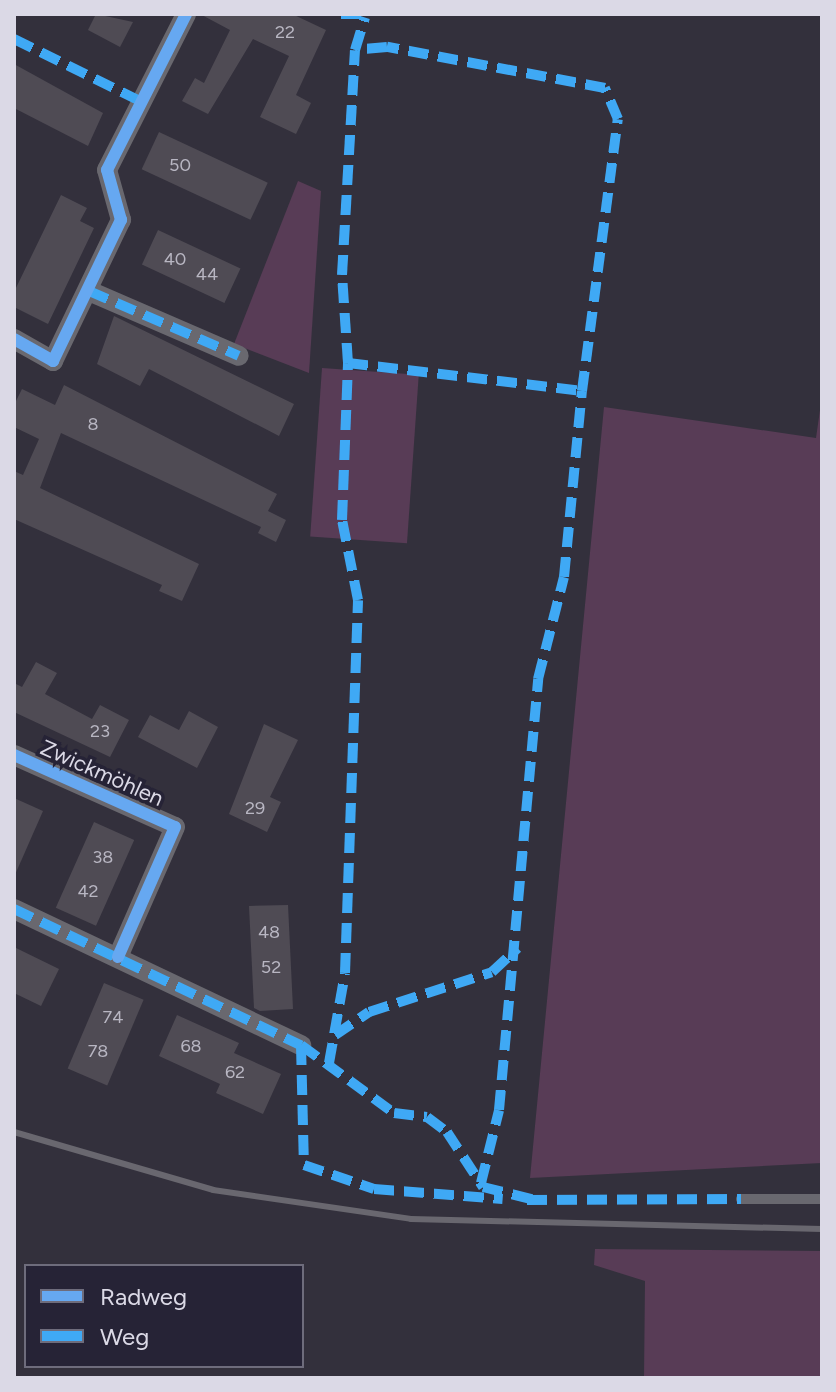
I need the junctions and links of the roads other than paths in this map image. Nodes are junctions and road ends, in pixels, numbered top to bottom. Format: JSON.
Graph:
{"nodes":[{"id":1,"x":186,"y":14,"type":"edge"},
{"id":2,"x":89,"y":291,"type":"junction"},
{"id":3,"x":14,"y":339,"type":"edge"},
{"id":4,"x":239,"y":356,"type":"dead end"},
{"id":5,"x":14,"y":755,"type":"edge"},
{"id":6,"x":14,"y":909,"type":"edge"},
{"id":7,"x":118,"y":957,"type":"junction"},
{"id":8,"x":301,"y":1045,"type":"dead end"},
{"id":9,"x":741,"y":1199,"type":"dead end"},
{"id":10,"x":822,"y":1199,"type":"edge"}],
"edges":[{"from":1,"to":2,"type":"street"},
{"from":2,"to":3,"type":"street"},
{"from":2,"to":4,"type":"street"},
{"from":5,"to":7,"type":"street","name":"Zwickmöhlen"},
{"from":6,"to":7,"type":"street"},
{"from":7,"to":8,"type":"street"},
{"from":9,"to":10,"type":"lane"}]}
